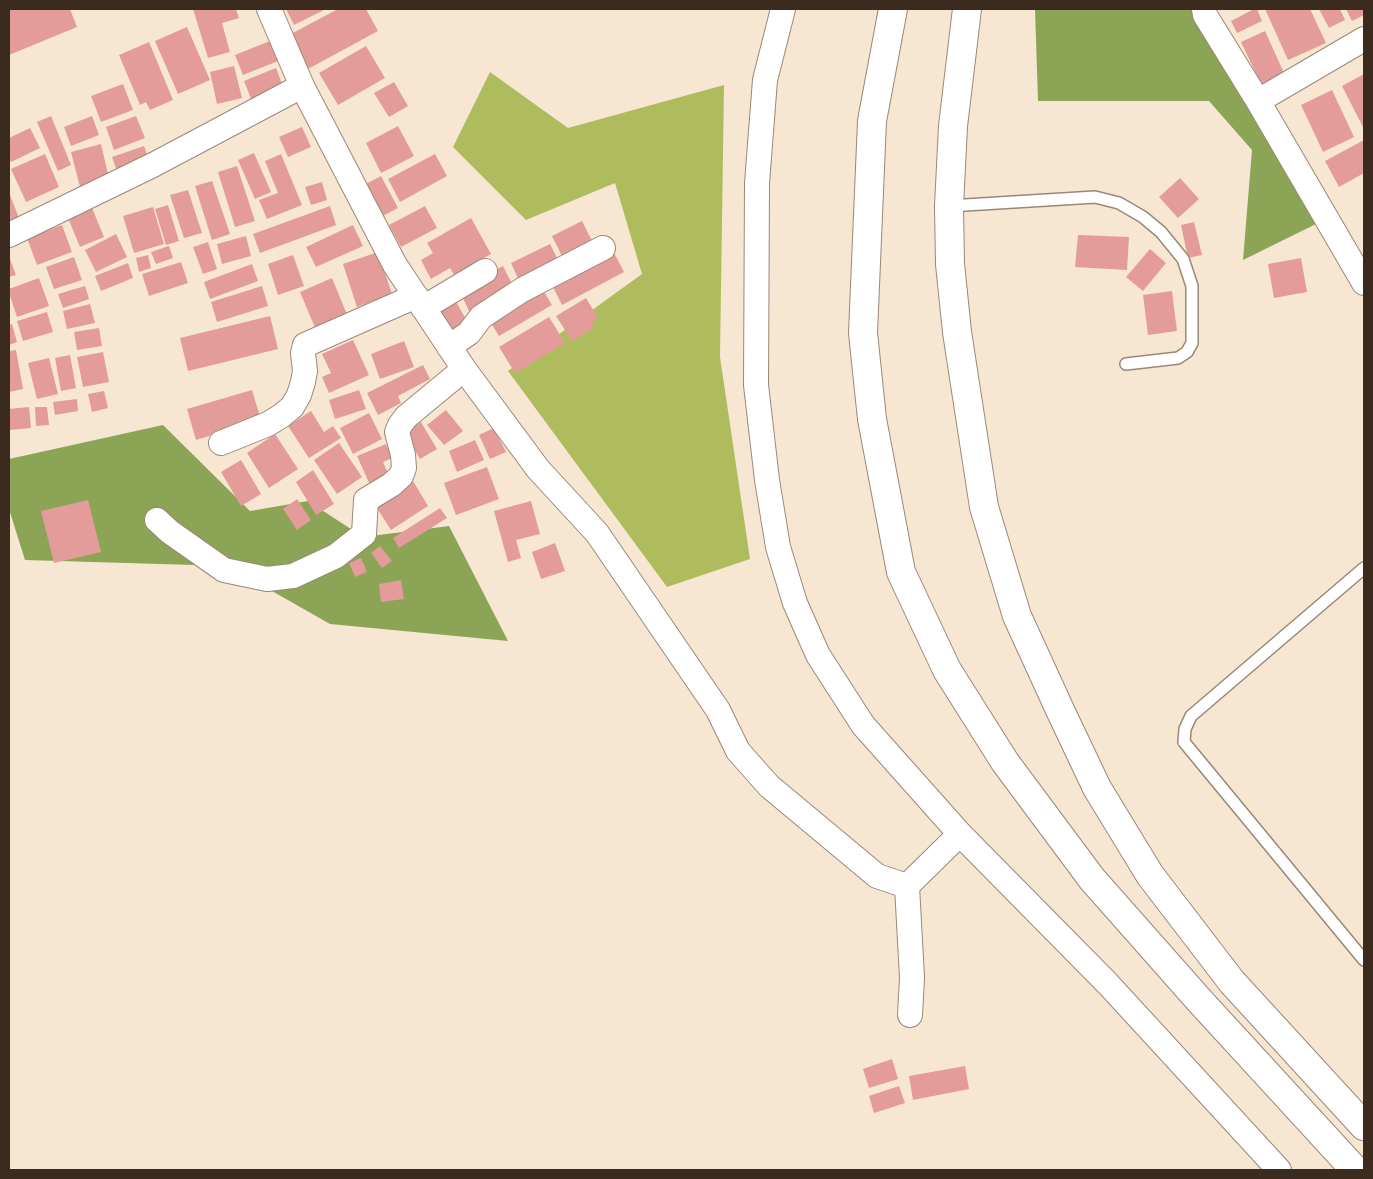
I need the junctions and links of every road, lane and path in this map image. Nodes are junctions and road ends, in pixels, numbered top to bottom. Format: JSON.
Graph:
{"nodes":[{"id":1,"x":269,"y":9,"type":"edge"},
{"id":2,"x":783,"y":9,"type":"edge"},
{"id":3,"x":892,"y":9,"type":"edge"},
{"id":4,"x":967,"y":9,"type":"edge"},
{"id":5,"x":1204,"y":9,"type":"edge"},
{"id":6,"x":1364,"y":39,"type":"edge"},
{"id":7,"x":302,"y":86,"type":"junction"},
{"id":8,"x":1258,"y":100,"type":"junction"},
{"id":9,"x":949,"y":206,"type":"junction"},
{"id":10,"x":9,"y":235,"type":"edge"},
{"id":11,"x":603,"y":248,"type":"dead end"},
{"id":12,"x":485,"y":271,"type":"dead end"},
{"id":13,"x":1364,"y":283,"type":"edge"},
{"id":14,"x":419,"y":302,"type":"junction"},
{"id":15,"x":449,"y":347,"type":"junction"},
{"id":16,"x":1126,"y":364,"type":"dead end"},
{"id":17,"x":464,"y":369,"type":"junction"},
{"id":18,"x":221,"y":443,"type":"dead end"},
{"id":19,"x":157,"y":520,"type":"dead end"},
{"id":20,"x":1364,"y":568,"type":"edge"},
{"id":21,"x":960,"y":834,"type":"junction"},
{"id":22,"x":907,"y":886,"type":"junction"},
{"id":23,"x":1364,"y":960,"type":"edge"},
{"id":24,"x":910,"y":1015,"type":"dead end"},
{"id":25,"x":1364,"y":1126,"type":"edge"},
{"id":26,"x":1279,"y":1170,"type":"edge"},
{"id":27,"x":1355,"y":1170,"type":"edge"}],
"edges":[{"from":1,"to":7,"type":"street"},
{"from":2,"to":21,"type":"street"},
{"from":3,"to":27,"type":"highway"},
{"from":4,"to":9,"type":"highway"},
{"from":5,"to":8,"type":"street"},
{"from":6,"to":8,"type":"street"},
{"from":7,"to":10,"type":"street"},
{"from":7,"to":14,"type":"street"},
{"from":8,"to":13,"type":"street"},
{"from":9,"to":16,"type":"lane"},
{"from":9,"to":25,"type":"highway"},
{"from":11,"to":15,"type":"street"},
{"from":12,"to":14,"type":"street"},
{"from":14,"to":15,"type":"street"},
{"from":14,"to":18,"type":"street"},
{"from":15,"to":17,"type":"street"},
{"from":17,"to":19,"type":"street"},
{"from":17,"to":22,"type":"street"},
{"from":20,"to":23,"type":"lane"},
{"from":21,"to":22,"type":"street"},
{"from":21,"to":26,"type":"street"},
{"from":22,"to":24,"type":"street"}]}
